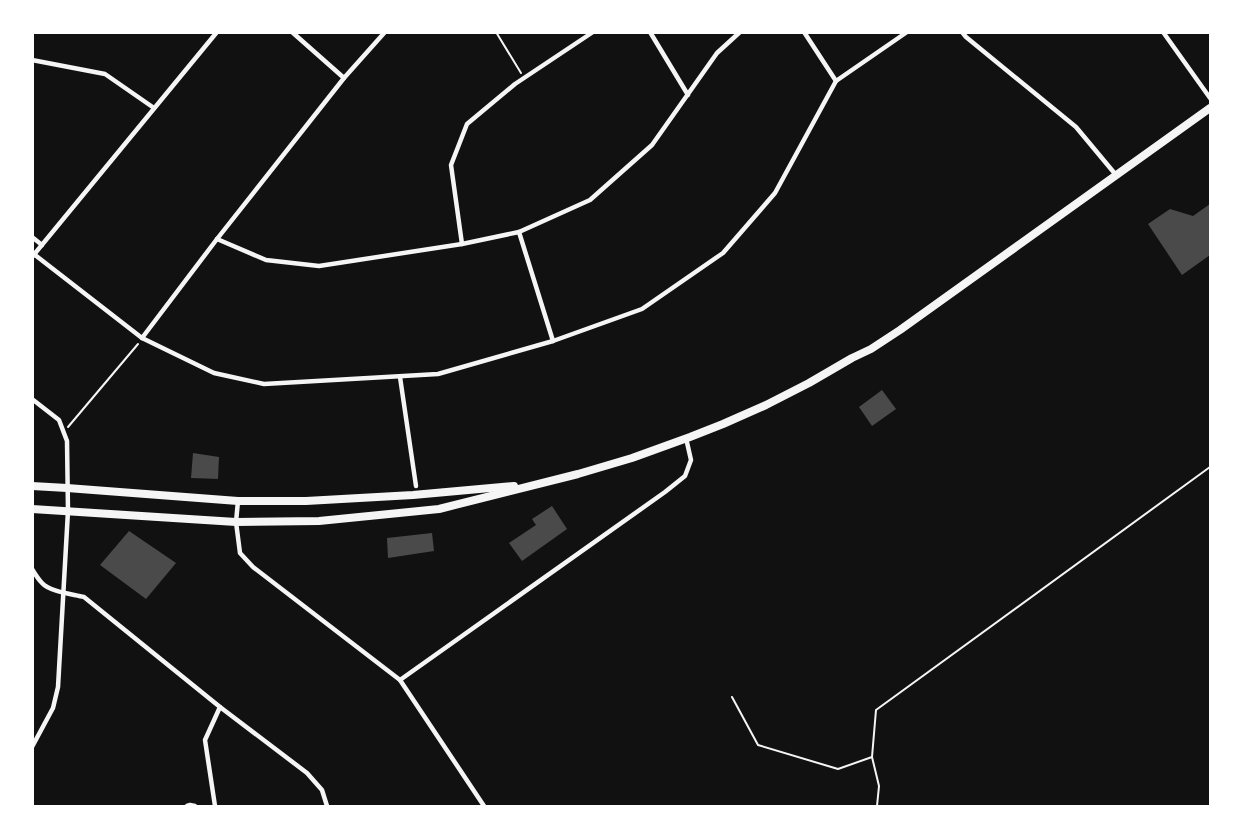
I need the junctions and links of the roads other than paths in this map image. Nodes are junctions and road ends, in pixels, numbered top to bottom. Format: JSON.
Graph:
{"nodes":[{"id":1,"x":217,"y":32,"type":"edge"},
{"id":2,"x":292,"y":32,"type":"edge"},
{"id":3,"x":385,"y":32,"type":"edge"},
{"id":4,"x":593,"y":32,"type":"edge"},
{"id":5,"x":650,"y":32,"type":"edge"},
{"id":6,"x":740,"y":32,"type":"edge"},
{"id":7,"x":804,"y":32,"type":"edge"},
{"id":8,"x":907,"y":32,"type":"edge"},
{"id":9,"x":962,"y":32,"type":"edge"},
{"id":10,"x":1163,"y":32,"type":"edge"},
{"id":11,"x":32,"y":60,"type":"edge"},
{"id":12,"x":344,"y":78,"type":"junction"},
{"id":13,"x":836,"y":81,"type":"junction"},
{"id":14,"x":688,"y":95,"type":"junction"},
{"id":15,"x":1210,"y":98,"type":"edge"},
{"id":16,"x":154,"y":108,"type":"junction"},
{"id":17,"x":1210,"y":108,"type":"edge"},
{"id":18,"x":1116,"y":175,"type":"junction"},
{"id":19,"x":519,"y":232,"type":"junction"},
{"id":20,"x":32,"y":237,"type":"edge"},
{"id":21,"x":217,"y":239,"type":"junction"},
{"id":22,"x":462,"y":244,"type":"junction"},
{"id":23,"x":42,"y":245,"type":"junction"},
{"id":24,"x":34,"y":256,"type":"edge"},
{"id":25,"x":142,"y":338,"type":"junction"},
{"id":26,"x":553,"y":341,"type":"junction"},
{"id":27,"x":400,"y":377,"type":"junction"},
{"id":28,"x":32,"y":398,"type":"edge"},
{"id":29,"x":686,"y":438,"type":"junction"},
{"id":30,"x":539,"y":484,"type":"junction"},
{"id":31,"x":32,"y":486,"type":"edge"},
{"id":32,"x":416,"y":486,"type":"dead end"},
{"id":33,"x":67,"y":488,"type":"junction"},
{"id":34,"x":238,"y":501,"type":"junction"},
{"id":35,"x":32,"y":509,"type":"edge"},
{"id":36,"x":68,"y":511,"type":"junction"},
{"id":37,"x":236,"y":522,"type":"junction"},
{"id":38,"x":32,"y":569,"type":"edge"},
{"id":39,"x":63,"y":594,"type":"junction"},
{"id":40,"x":400,"y":680,"type":"junction"},
{"id":41,"x":220,"y":707,"type":"junction"},
{"id":42,"x":32,"y":747,"type":"edge"},
{"id":43,"x":187,"y":806,"type":"edge"},
{"id":44,"x":195,"y":806,"type":"edge"},
{"id":45,"x":215,"y":806,"type":"edge"},
{"id":46,"x":327,"y":806,"type":"edge"},
{"id":47,"x":484,"y":806,"type":"edge"}],
"edges":[{"from":1,"to":16,"type":"street"},
{"from":2,"to":12,"type":"street"},
{"from":3,"to":12,"type":"street"},
{"from":4,"to":22,"type":"street"},
{"from":5,"to":14,"type":"street"},
{"from":6,"to":14,"type":"street"},
{"from":7,"to":13,"type":"street"},
{"from":8,"to":13,"type":"street"},
{"from":9,"to":18,"type":"street"},
{"from":10,"to":15,"type":"street"},
{"from":11,"to":16,"type":"street"},
{"from":12,"to":21,"type":"street"},
{"from":13,"to":26,"type":"street"},
{"from":14,"to":19,"type":"street"},
{"from":16,"to":23,"type":"street"},
{"from":17,"to":18,"type":"main road"},
{"from":18,"to":29,"type":"main road"},
{"from":19,"to":22,"type":"street"},
{"from":19,"to":26,"type":"street"},
{"from":20,"to":23,"type":"street"},
{"from":21,"to":22,"type":"street"},
{"from":21,"to":25,"type":"street"},
{"from":23,"to":24,"type":"street"},
{"from":24,"to":25,"type":"street"},
{"from":25,"to":27,"type":"street"},
{"from":26,"to":27,"type":"street"},
{"from":27,"to":32,"type":"street"},
{"from":28,"to":33,"type":"street"},
{"from":29,"to":30,"type":"main road"},
{"from":29,"to":40,"type":"street"},
{"from":30,"to":34,"type":"main road"},
{"from":30,"to":37,"type":"main road"},
{"from":31,"to":33,"type":"main road"},
{"from":33,"to":34,"type":"main road"},
{"from":33,"to":36,"type":"street"},
{"from":34,"to":37,"type":"street"},
{"from":35,"to":36,"type":"main road"},
{"from":36,"to":37,"type":"main road"},
{"from":36,"to":39,"type":"street"},
{"from":37,"to":40,"type":"street"},
{"from":38,"to":39,"type":"street"},
{"from":39,"to":41,"type":"street"},
{"from":39,"to":42,"type":"street"},
{"from":40,"to":47,"type":"street"},
{"from":41,"to":45,"type":"street"},
{"from":41,"to":46,"type":"street"},
{"from":43,"to":44,"type":"street"}]}
